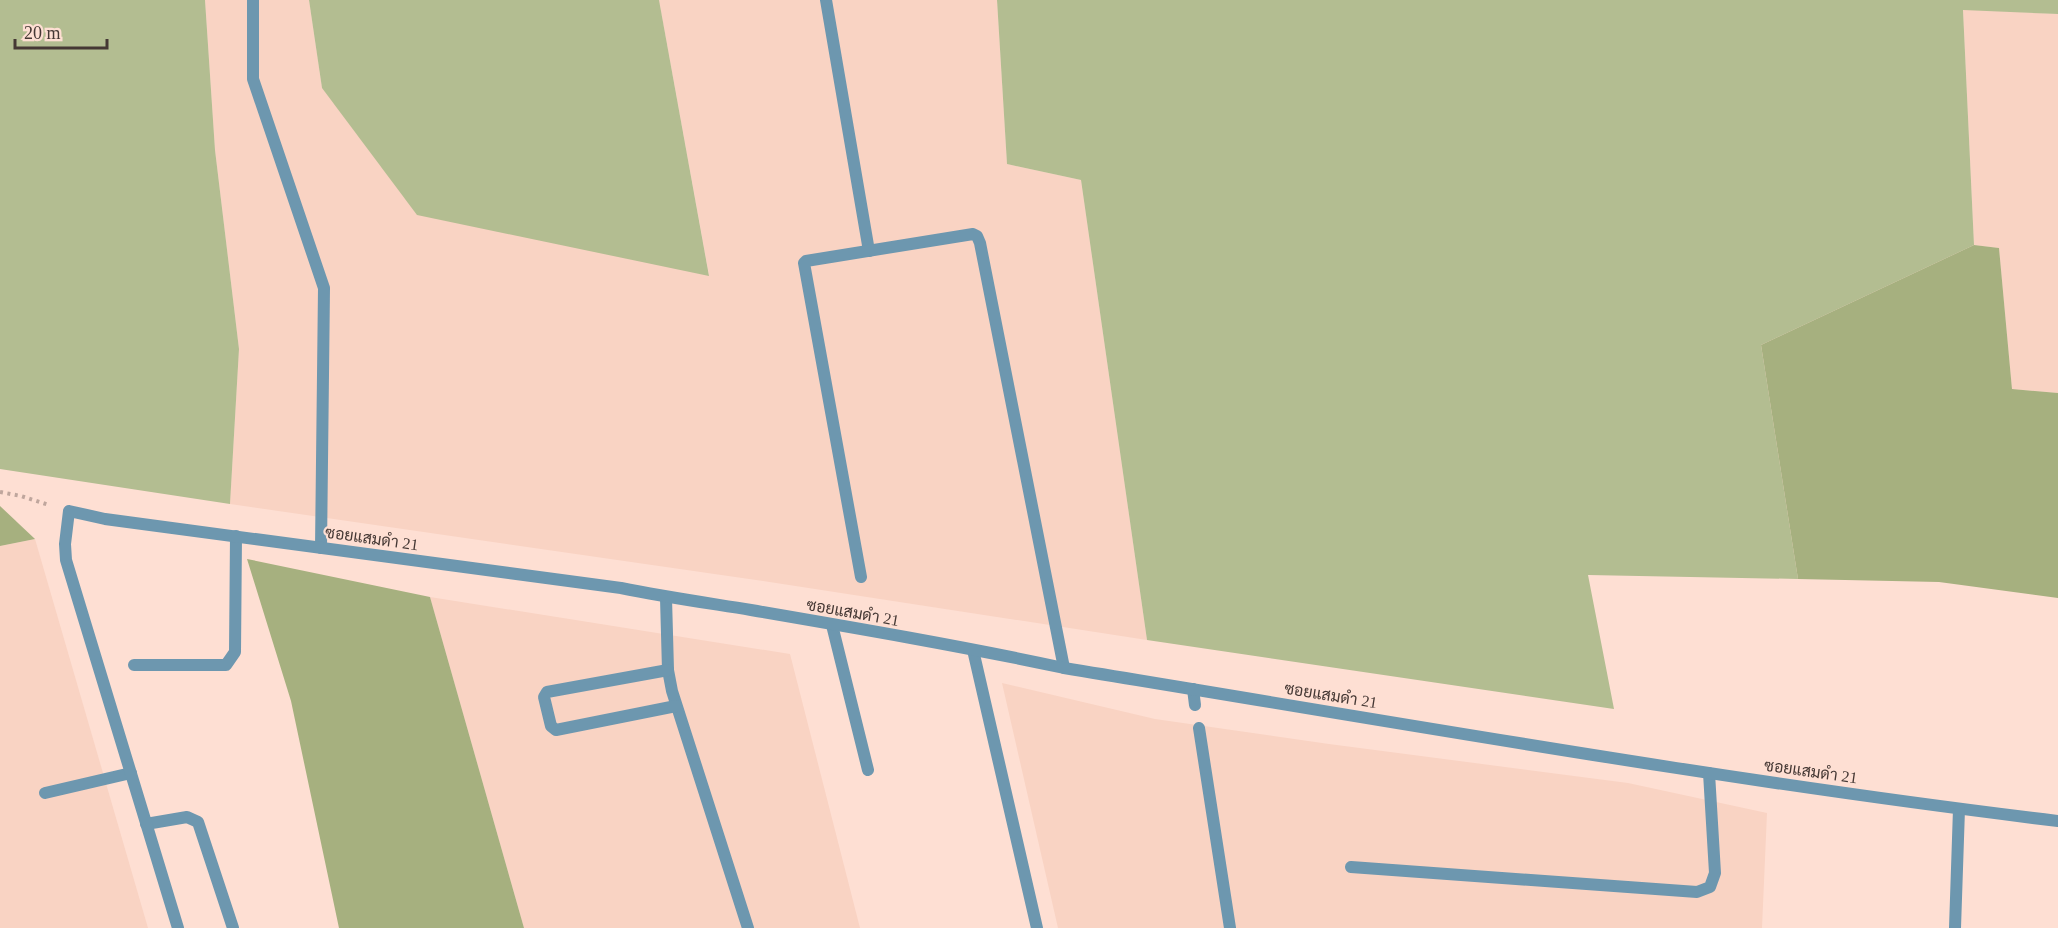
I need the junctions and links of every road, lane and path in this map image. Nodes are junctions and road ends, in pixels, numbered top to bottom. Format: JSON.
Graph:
{"nodes":[{"id":1,"x":253,"y":0,"type":"edge"},
{"id":2,"x":826,"y":0,"type":"edge"},
{"id":3,"x":869,"y":251,"type":"junction"},
{"id":4,"x":0,"y":492,"type":"edge"},
{"id":5,"x":69,"y":511,"type":"junction"},
{"id":6,"x":236,"y":536,"type":"junction"},
{"id":7,"x":321,"y":548,"type":"junction"},
{"id":8,"x":861,"y":577,"type":"dead end"},
{"id":9,"x":666,"y":598,"type":"junction"},
{"id":10,"x":832,"y":625,"type":"junction"},
{"id":11,"x":973,"y":650,"type":"junction"},
{"id":12,"x":134,"y":666,"type":"dead end"},
{"id":13,"x":1064,"y":668,"type":"junction"},
{"id":14,"x":668,"y":670,"type":"junction"},
{"id":15,"x":1193,"y":689,"type":"junction"},
{"id":16,"x":1195,"y":705,"type":"dead end"},
{"id":17,"x":676,"y":706,"type":"junction"},
{"id":18,"x":1199,"y":728,"type":"dead end"},
{"id":19,"x":868,"y":770,"type":"dead end"},
{"id":20,"x":130,"y":773,"type":"junction"},
{"id":21,"x":1709,"y":773,"type":"junction"},
{"id":22,"x":45,"y":793,"type":"dead end"},
{"id":23,"x":1959,"y":809,"type":"junction"},
{"id":24,"x":2058,"y":821,"type":"edge"},
{"id":25,"x":146,"y":824,"type":"junction"},
{"id":26,"x":1351,"y":867,"type":"dead end"},
{"id":27,"x":178,"y":928,"type":"edge"},
{"id":28,"x":233,"y":928,"type":"edge"},
{"id":29,"x":748,"y":928,"type":"edge"},
{"id":30,"x":1037,"y":928,"type":"edge"},
{"id":31,"x":1230,"y":928,"type":"edge"},
{"id":32,"x":1955,"y":928,"type":"edge"}],
"edges":[{"from":1,"to":7,"type":"street"},
{"from":2,"to":3,"type":"street"},
{"from":3,"to":8,"type":"street"},
{"from":3,"to":13,"type":"street"},
{"from":4,"to":5,"type":"path"},
{"from":5,"to":6,"type":"street","name":"ซอยแสมดำ 21"},
{"from":5,"to":20,"type":"street"},
{"from":6,"to":7,"type":"street","name":"ซอยแสมดำ 21"},
{"from":6,"to":12,"type":"street"},
{"from":7,"to":9,"type":"street","name":"ซอยแสมดำ 21"},
{"from":9,"to":10,"type":"street","name":"ซอยแสมดำ 21"},
{"from":9,"to":14,"type":"street"},
{"from":10,"to":11,"type":"street","name":"ซอยแสมดำ 21"},
{"from":10,"to":19,"type":"street"},
{"from":11,"to":13,"type":"street","name":"ซอยแสมดำ 21"},
{"from":11,"to":30,"type":"street"},
{"from":13,"to":15,"type":"street","name":"ซอยแสมดำ 21"},
{"from":14,"to":17,"type":"street"},
{"from":14,"to":17,"type":"street"},
{"from":15,"to":16,"type":"street"},
{"from":15,"to":21,"type":"street","name":"ซอยแสมดำ 21"},
{"from":17,"to":29,"type":"street"},
{"from":18,"to":31,"type":"street"},
{"from":20,"to":22,"type":"street"},
{"from":20,"to":25,"type":"street"},
{"from":21,"to":23,"type":"street","name":"ซอยแสมดำ 21"},
{"from":21,"to":26,"type":"street"},
{"from":23,"to":24,"type":"street","name":"ซอยแสมดำ 21"},
{"from":23,"to":32,"type":"street"},
{"from":25,"to":27,"type":"street"},
{"from":25,"to":28,"type":"street"}]}
